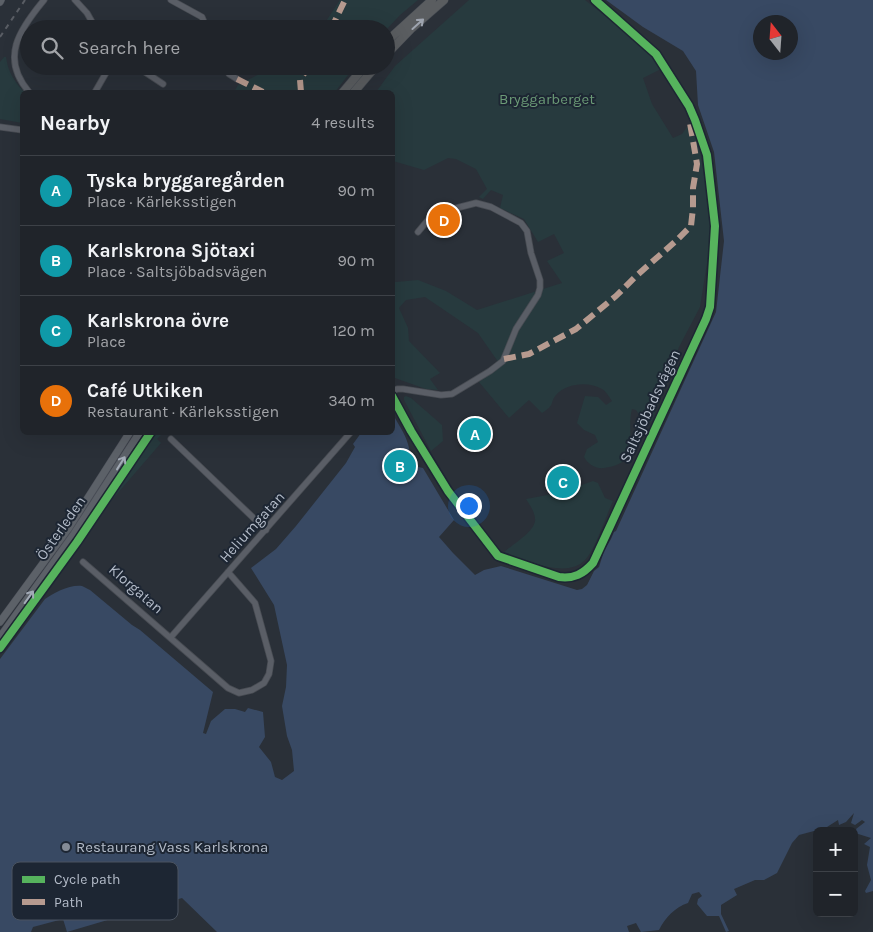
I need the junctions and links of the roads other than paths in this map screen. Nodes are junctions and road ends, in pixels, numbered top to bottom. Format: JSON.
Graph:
{"nodes":[{"id":1,"x":44,"y":0,"type":"edge"},
{"id":2,"x":75,"y":0,"type":"edge"},
{"id":3,"x":171,"y":0,"type":"edge"},
{"id":4,"x":432,"y":0,"type":"edge"},
{"id":5,"x":444,"y":0,"type":"edge"},
{"id":6,"x":595,"y":0,"type":"edge"},
{"id":7,"x":28,"y":20,"type":"edge"},
{"id":8,"x":91,"y":20,"type":"edge"},
{"id":9,"x":203,"y":20,"type":"edge"},
{"id":10,"x":20,"y":30,"type":"edge"},
{"id":11,"x":395,"y":34,"type":"edge"},
{"id":12,"x":395,"y":46,"type":"edge"},
{"id":13,"x":105,"y":75,"type":"edge"},
{"id":14,"x":150,"y":75,"type":"edge"},
{"id":15,"x":231,"y":75,"type":"edge"},
{"id":16,"x":357,"y":75,"type":"edge"},
{"id":17,"x":368,"y":75,"type":"edge"},
{"id":18,"x":237,"y":79,"type":"dead end"},
{"id":19,"x":163,"y":84,"type":"dead end"},
{"id":20,"x":26,"y":90,"type":"edge"},
{"id":21,"x":96,"y":90,"type":"edge"},
{"id":22,"x":345,"y":90,"type":"edge"},
{"id":23,"x":356,"y":90,"type":"edge"},
{"id":24,"x":0,"y":127,"type":"edge"},
{"id":25,"x":20,"y":130,"type":"edge"},
{"id":26,"x":418,"y":232,"type":"dead end"},
{"id":27,"x":395,"y":391,"type":"edge"},
{"id":28,"x":395,"y":400,"type":"edge"},
{"id":29,"x":128,"y":435,"type":"edge"},
{"id":30,"x":138,"y":435,"type":"edge"},
{"id":31,"x":348,"y":435,"type":"edge"},
{"id":32,"x":171,"y":439,"type":"dead end"},
{"id":33,"x":266,"y":530,"type":"junction"},
{"id":34,"x":84,"y":562,"type":"dead end"},
{"id":35,"x":228,"y":572,"type":"junction"},
{"id":36,"x":0,"y":622,"type":"edge"},
{"id":37,"x":0,"y":637,"type":"edge"},
{"id":38,"x":171,"y":637,"type":"junction"}],
"edges":[{"from":1,"to":7,"type":"street"},
{"from":2,"to":8,"type":"street"},
{"from":3,"to":9,"type":"street"},
{"from":4,"to":11,"type":"highway"},
{"from":12,"to":5,"type":"highway","one_way":true},
{"from":6,"to":28,"type":"street","name":"Saltsjöbadsvägen"},
{"from":10,"to":20,"type":"street"},
{"from":13,"to":21,"type":"street"},
{"from":14,"to":19,"type":"street"},
{"from":15,"to":18,"type":"street"},
{"from":16,"to":22,"type":"highway"},
{"from":17,"to":23,"type":"highway"},
{"from":24,"to":25,"type":"street"},
{"from":26,"to":27,"type":"street"},
{"from":29,"to":36,"type":"main road","name":"Österleden"},
{"from":37,"to":30,"type":"main road","name":"Österleden","one_way":true},
{"from":31,"to":33,"type":"street","name":"Heliumgatan"},
{"from":32,"to":33,"type":"street"},
{"from":33,"to":35,"type":"street","name":"Heliumgatan"},
{"from":34,"to":38,"type":"street","name":"Klorgatan"},
{"from":35,"to":38,"type":"street","name":"Heliumgatan"},
{"from":35,"to":38,"type":"street","name":"Klorgatan"}]}
